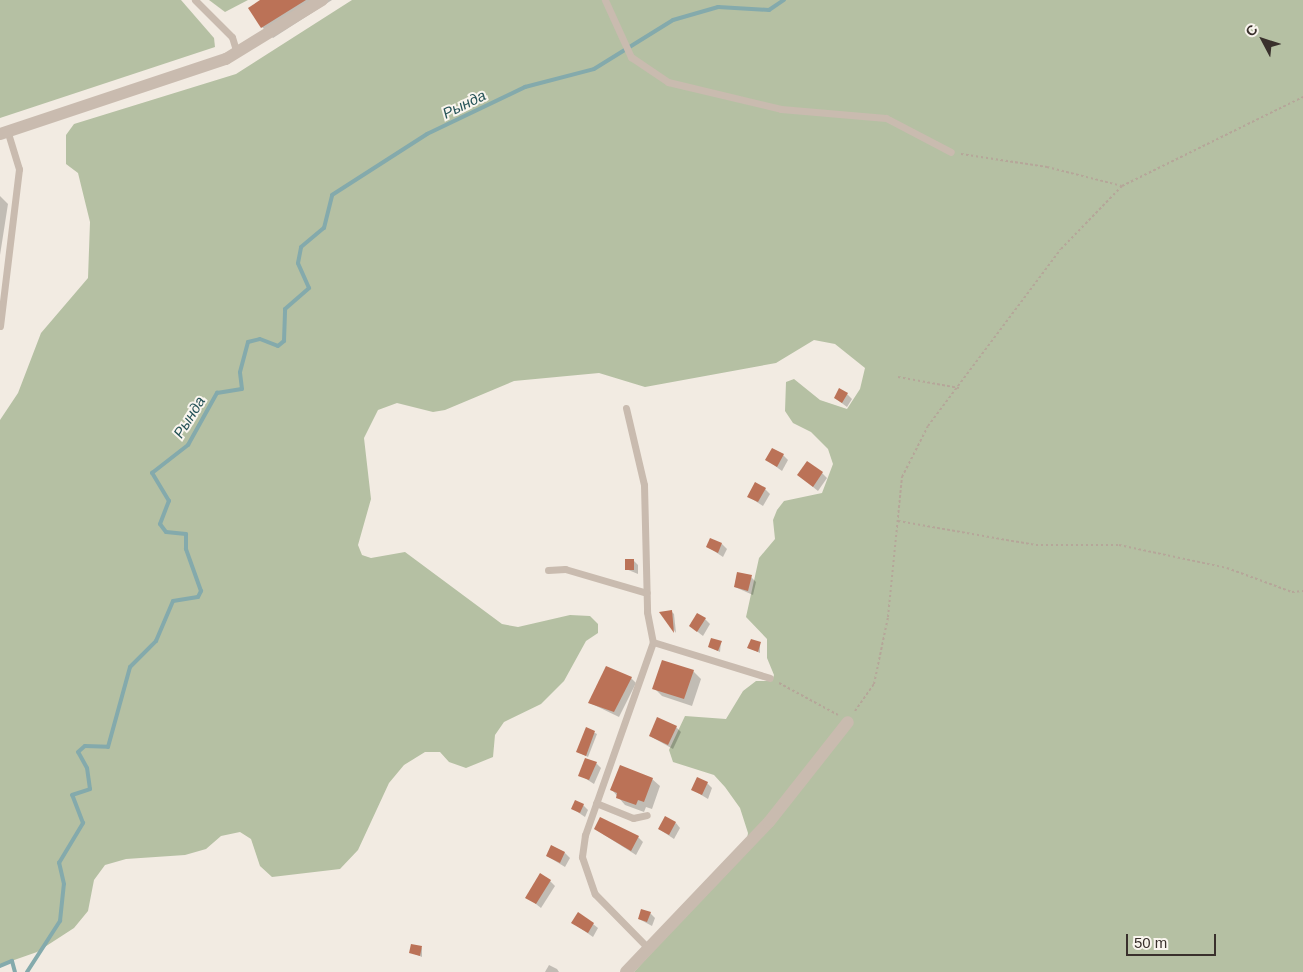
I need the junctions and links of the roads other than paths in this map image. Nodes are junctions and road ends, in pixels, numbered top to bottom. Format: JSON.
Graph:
{"nodes":[{"id":1,"x":195,"y":0,"type":"edge"},
{"id":2,"x":322,"y":0,"type":"edge"},
{"id":3,"x":605,"y":0,"type":"edge"},
{"id":4,"x":238,"y":54,"type":"junction"},
{"id":5,"x":4,"y":133,"type":"edge"},
{"id":6,"x":951,"y":152,"type":"road end"},
{"id":7,"x":0,"y":326,"type":"edge"},
{"id":8,"x":626,"y":408,"type":"dead end"},
{"id":9,"x":548,"y":570,"type":"dead end"},
{"id":10,"x":647,"y":593,"type":"junction"},
{"id":11,"x":653,"y":642,"type":"junction"},
{"id":12,"x":770,"y":678,"type":"road end"},
{"id":13,"x":848,"y":722,"type":"road end"},
{"id":14,"x":596,"y":803,"type":"junction"},
{"id":15,"x":647,"y":815,"type":"dead end"},
{"id":16,"x":648,"y":948,"type":"junction"},
{"id":17,"x":626,"y":972,"type":"edge"}],
"edges":[{"from":1,"to":4,"type":"lane"},
{"from":2,"to":4,"type":"street"},
{"from":3,"to":6,"type":"lane"},
{"from":4,"to":5,"type":"street"},
{"from":5,"to":7,"type":"lane"},
{"from":8,"to":10,"type":"lane"},
{"from":9,"to":10,"type":"lane"},
{"from":10,"to":11,"type":"lane"},
{"from":11,"to":12,"type":"lane"},
{"from":11,"to":14,"type":"lane"},
{"from":13,"to":16,"type":"street"},
{"from":14,"to":15,"type":"lane"},
{"from":14,"to":16,"type":"lane"},
{"from":16,"to":17,"type":"street"}]}
